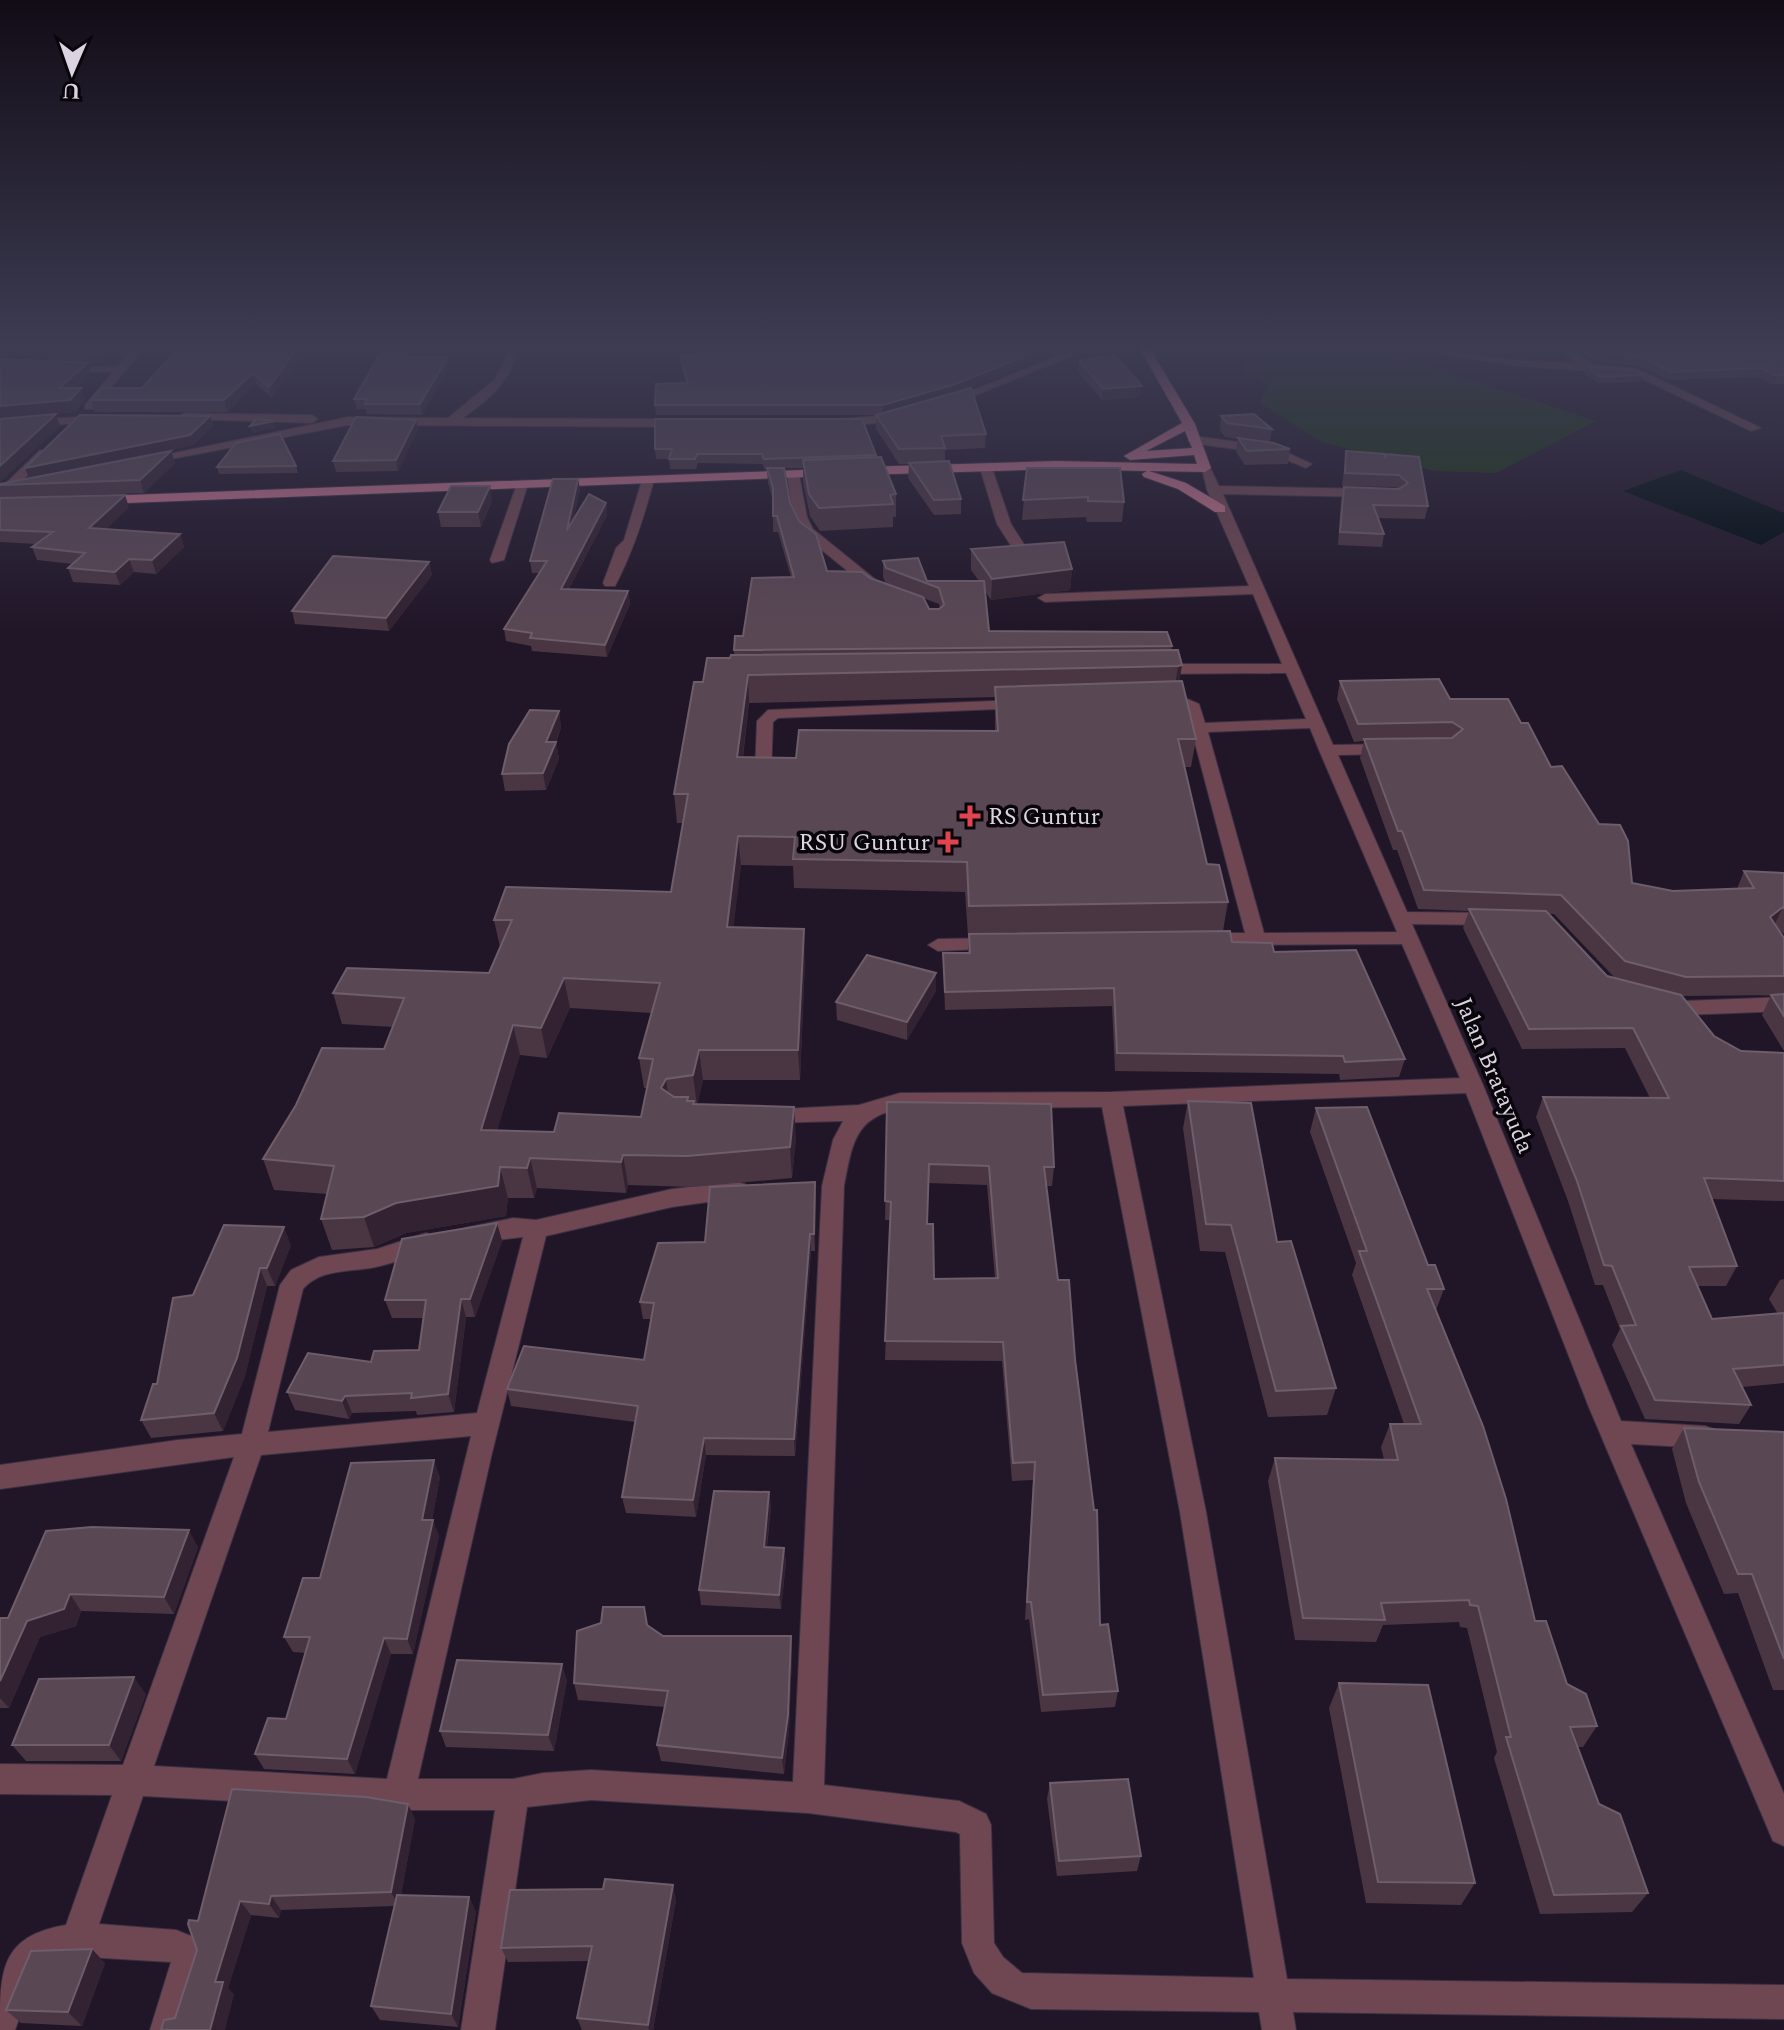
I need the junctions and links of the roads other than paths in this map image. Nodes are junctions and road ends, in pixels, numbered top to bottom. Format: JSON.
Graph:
{"nodes":[{"id":1,"x":242,"y":442,"type":"edge"},
{"id":2,"x":1152,"y":442,"type":"edge"},
{"id":3,"x":1195,"y":442,"type":"edge"},
{"id":4,"x":50,"y":447,"type":"edge"},
{"id":5,"x":1199,"y":453,"type":"junction"},
{"id":6,"x":1121,"y":457,"type":"junction"},
{"id":7,"x":138,"y":462,"type":"edge"},
{"id":8,"x":1306,"y":464,"type":"dead end"},
{"id":9,"x":1056,"y":465,"type":"junction"},
{"id":10,"x":986,"y":468,"type":"junction"},
{"id":11,"x":1130,"y":468,"type":"junction"},
{"id":12,"x":793,"y":474,"type":"junction"},
{"id":13,"x":648,"y":480,"type":"junction"},
{"id":14,"x":37,"y":483,"type":"edge"},
{"id":15,"x":522,"y":484,"type":"junction"},
{"id":16,"x":4,"y":490,"type":"edge"},
{"id":17,"x":1380,"y":493,"type":"edge"},
{"id":18,"x":1217,"y":500,"type":"junction"},
{"id":19,"x":92,"y":501,"type":"edge"},
{"id":20,"x":1020,"y":549,"type":"edge"},
{"id":21,"x":497,"y":560,"type":"dead end"},
{"id":22,"x":610,"y":583,"type":"dead end"},
{"id":23,"x":1258,"y":590,"type":"junction"},
{"id":24,"x":888,"y":594,"type":"edge"},
{"id":25,"x":1045,"y":598,"type":"dead end"},
{"id":26,"x":1292,"y":668,"type":"junction"},
{"id":27,"x":1144,"y":669,"type":"edge"},
{"id":28,"x":1151,"y":702,"type":"edge"},
{"id":29,"x":1043,"y":704,"type":"edge"},
{"id":30,"x":1316,"y":723,"type":"junction"},
{"id":31,"x":1199,"y":728,"type":"junction"},
{"id":32,"x":1405,"y":749,"type":"edge"},
{"id":33,"x":1327,"y":750,"type":"junction"},
{"id":34,"x":763,"y":773,"type":"edge"},
{"id":35,"x":1507,"y":919,"type":"edge"},
{"id":36,"x":1404,"y":928,"type":"junction"},
{"id":37,"x":1256,"y":938,"type":"junction"},
{"id":38,"x":1176,"y":940,"type":"edge"},
{"id":39,"x":1018,"y":944,"type":"edge"},
{"id":40,"x":938,"y":945,"type":"dead end"},
{"id":41,"x":1663,"y":1002,"type":"edge"},
{"id":42,"x":1784,"y":1004,"type":"edge"},
{"id":43,"x":1683,"y":1008,"type":"junction"},
{"id":44,"x":1702,"y":1031,"type":"edge"},
{"id":45,"x":1473,"y":1085,"type":"junction"},
{"id":46,"x":1111,"y":1099,"type":"junction"},
{"id":47,"x":862,"y":1113,"type":"junction"},
{"id":48,"x":755,"y":1115,"type":"edge"},
{"id":49,"x":833,"y":1186,"type":"junction"},
{"id":50,"x":804,"y":1187,"type":"edge"},
{"id":51,"x":761,"y":1188,"type":"edge"},
{"id":52,"x":539,"y":1229,"type":"junction"},
{"id":53,"x":487,"y":1423,"type":"junction"},
{"id":54,"x":1613,"y":1432,"type":"junction"},
{"id":55,"x":1730,"y":1438,"type":"edge"},
{"id":56,"x":252,"y":1444,"type":"junction"},
{"id":57,"x":0,"y":1477,"type":"edge"},
{"id":58,"x":0,"y":1779,"type":"edge"},
{"id":59,"x":134,"y":1780,"type":"junction"},
{"id":60,"x":513,"y":1794,"type":"junction"},
{"id":61,"x":399,"y":1795,"type":"junction"},
{"id":62,"x":808,"y":1798,"type":"junction"},
{"id":63,"x":1784,"y":1830,"type":"edge"},
{"id":64,"x":76,"y":1942,"type":"junction"},
{"id":65,"x":1273,"y":1995,"type":"junction"},
{"id":66,"x":1784,"y":2002,"type":"edge"},
{"id":67,"x":0,"y":2026,"type":"edge"},
{"id":68,"x":167,"y":2030,"type":"edge"},
{"id":69,"x":478,"y":2030,"type":"edge"},
{"id":70,"x":1279,"y":2030,"type":"edge"}],
"edges":[{"from":1,"to":7,"type":"street"},
{"from":2,"to":6,"type":"main road"},
{"from":3,"to":5,"type":"main road","name":"Jalan Bratayuda"},
{"from":4,"to":16,"type":"street"},
{"from":5,"to":6,"type":"main road"},
{"from":5,"to":8,"type":"street"},
{"from":5,"to":11,"type":"main road"},
{"from":5,"to":18,"type":"street","name":"Jalan Bratayuda"},
{"from":6,"to":9,"type":"main road"},
{"from":9,"to":10,"type":"main road"},
{"from":9,"to":11,"type":"main road"},
{"from":10,"to":12,"type":"main road"},
{"from":10,"to":20,"type":"street"},
{"from":11,"to":18,"type":"main road"},
{"from":12,"to":13,"type":"main road"},
{"from":12,"to":24,"type":"street"},
{"from":13,"to":15,"type":"main road"},
{"from":13,"to":22,"type":"street"},
{"from":14,"to":16,"type":"street"},
{"from":15,"to":19,"type":"main road"},
{"from":15,"to":21,"type":"street"},
{"from":17,"to":18,"type":"street"},
{"from":18,"to":23,"type":"street","name":"Jalan Bratayuda"},
{"from":23,"to":25,"type":"street"},
{"from":23,"to":26,"type":"street","name":"Jalan Bratayuda"},
{"from":26,"to":27,"type":"street"},
{"from":26,"to":30,"type":"street","name":"Jalan Bratayuda"},
{"from":28,"to":31,"type":"street"},
{"from":29,"to":34,"type":"street"},
{"from":30,"to":31,"type":"street"},
{"from":30,"to":33,"type":"street","name":"Jalan Bratayuda"},
{"from":31,"to":37,"type":"street"},
{"from":32,"to":33,"type":"street"},
{"from":33,"to":36,"type":"street","name":"Jalan Bratayuda"},
{"from":35,"to":36,"type":"street"},
{"from":36,"to":37,"type":"street"},
{"from":36,"to":45,"type":"street","name":"Jalan Bratayuda"},
{"from":37,"to":38,"type":"street"},
{"from":39,"to":40,"type":"street"},
{"from":41,"to":43,"type":"street"},
{"from":42,"to":43,"type":"street"},
{"from":43,"to":44,"type":"street"},
{"from":45,"to":46,"type":"street"},
{"from":45,"to":54,"type":"street","name":"Jalan Bratayuda"},
{"from":46,"to":47,"type":"street"},
{"from":46,"to":65,"type":"street"},
{"from":47,"to":48,"type":"street"},
{"from":47,"to":49,"type":"street"},
{"from":49,"to":50,"type":"street"},
{"from":49,"to":62,"type":"street"},
{"from":51,"to":52,"type":"street"},
{"from":52,"to":53,"type":"street"},
{"from":52,"to":56,"type":"street"},
{"from":53,"to":56,"type":"street"},
{"from":53,"to":61,"type":"street"},
{"from":54,"to":55,"type":"street"},
{"from":54,"to":63,"type":"street","name":"Jalan Bratayuda"},
{"from":56,"to":57,"type":"street"},
{"from":56,"to":59,"type":"street"},
{"from":58,"to":59,"type":"street"},
{"from":59,"to":61,"type":"street"},
{"from":59,"to":64,"type":"street"},
{"from":60,"to":61,"type":"street"},
{"from":60,"to":62,"type":"street"},
{"from":60,"to":69,"type":"street"},
{"from":62,"to":65,"type":"street"},
{"from":64,"to":67,"type":"street"},
{"from":64,"to":68,"type":"street"},
{"from":65,"to":66,"type":"street"},
{"from":65,"to":70,"type":"street"}]}
